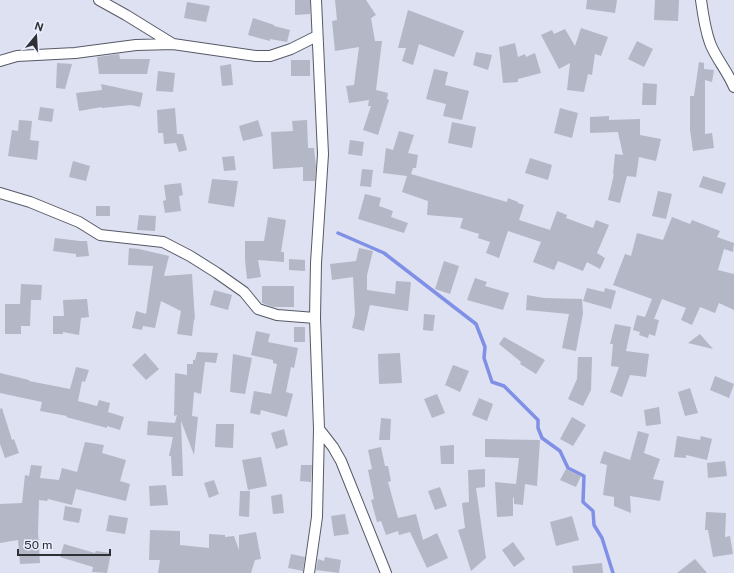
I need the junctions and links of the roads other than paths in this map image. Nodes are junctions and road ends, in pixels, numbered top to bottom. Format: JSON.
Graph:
{"nodes":[{"id":1,"x":99,"y":0,"type":"edge"},
{"id":2,"x":316,"y":0,"type":"edge"},
{"id":3,"x":702,"y":0,"type":"edge"},
{"id":4,"x":317,"y":36,"type":"junction"},
{"id":5,"x":172,"y":44,"type":"junction"},
{"id":6,"x":0,"y":61,"type":"edge"},
{"id":7,"x":734,"y":87,"type":"edge"},
{"id":8,"x":0,"y":193,"type":"edge"},
{"id":9,"x":315,"y":318,"type":"junction"},
{"id":10,"x":318,"y":429,"type":"junction"},
{"id":11,"x":310,"y":573,"type":"edge"},
{"id":12,"x":386,"y":573,"type":"edge"}],
"edges":[{"from":1,"to":5,"type":"street"},
{"from":2,"to":4,"type":"street"},
{"from":3,"to":7,"type":"street"},
{"from":4,"to":5,"type":"street"},
{"from":4,"to":9,"type":"street"},
{"from":5,"to":6,"type":"street"},
{"from":8,"to":9,"type":"street"},
{"from":9,"to":10,"type":"street"},
{"from":10,"to":11,"type":"street"},
{"from":10,"to":12,"type":"street"}]}
